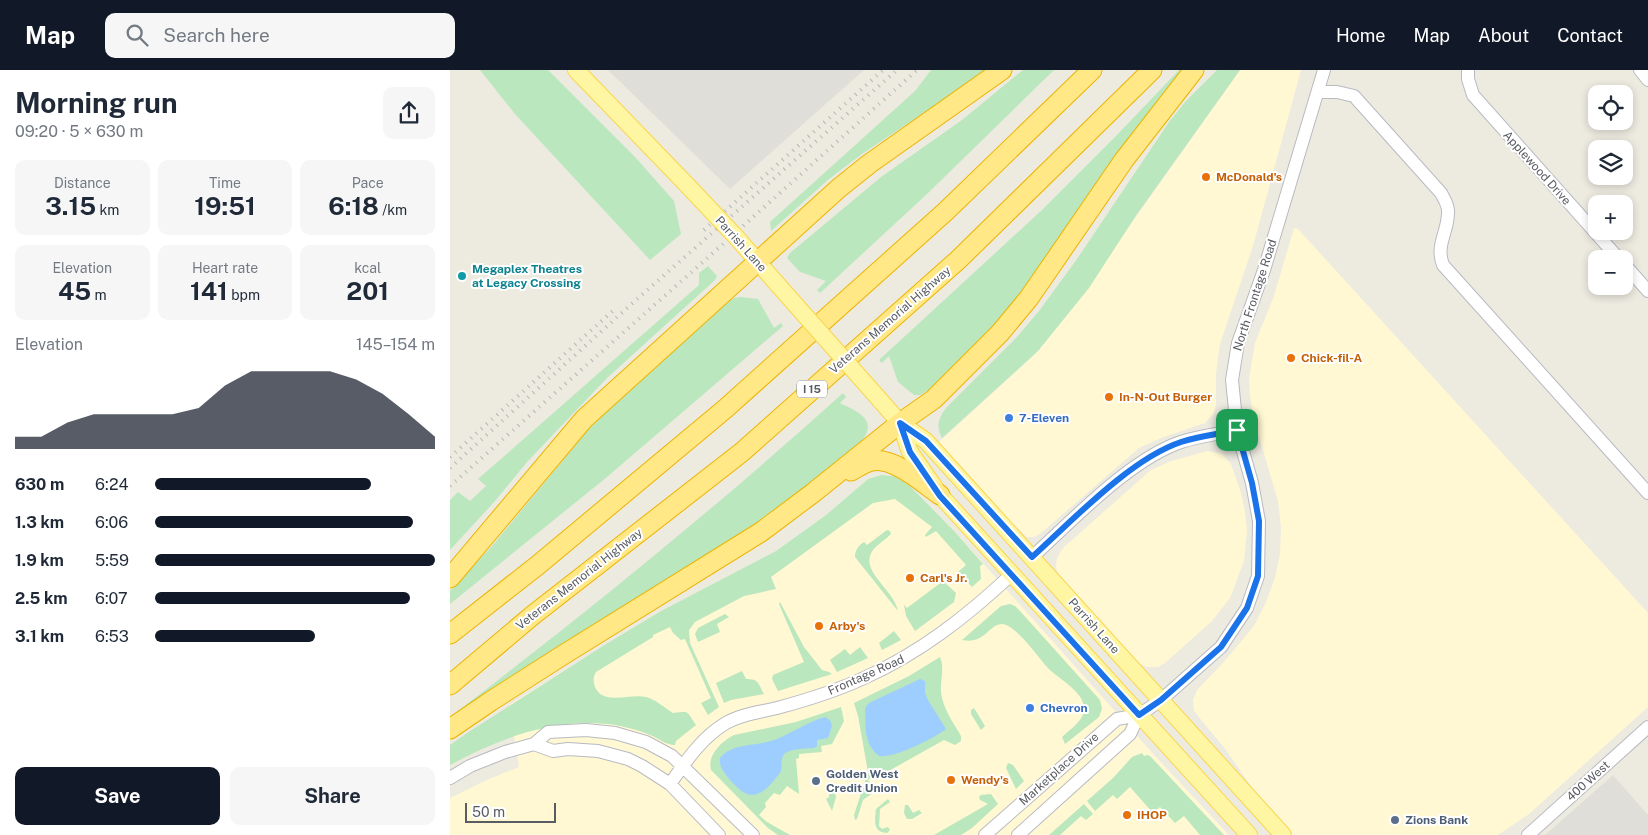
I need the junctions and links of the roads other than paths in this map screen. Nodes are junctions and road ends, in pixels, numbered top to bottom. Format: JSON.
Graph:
{"nodes":[{"id":1,"x":576,"y":70,"type":"edge"},
{"id":2,"x":1002,"y":70,"type":"edge"},
{"id":3,"x":1092,"y":70,"type":"edge"},
{"id":4,"x":1152,"y":70,"type":"edge"},
{"id":5,"x":1194,"y":70,"type":"edge"},
{"id":6,"x":1324,"y":70,"type":"edge"},
{"id":7,"x":1468,"y":70,"type":"edge"},
{"id":8,"x":1640,"y":70,"type":"edge"},
{"id":9,"x":1648,"y":80,"type":"edge"},
{"id":10,"x":1318,"y":92,"type":"junction"},
{"id":11,"x":1611,"y":250,"type":"edge"},
{"id":12,"x":757,"y":261,"type":"junction"},
{"id":13,"x":1633,"y":274,"type":"edge"},
{"id":14,"x":1648,"y":291,"type":"edge"},
{"id":15,"x":900,"y":423,"type":"junction"},
{"id":16,"x":1237,"y":430,"type":"junction"},
{"id":17,"x":1648,"y":493,"type":"edge"},
{"id":18,"x":940,"y":496,"type":"junction"},
{"id":19,"x":1032,"y":557,"type":"junction"},
{"id":20,"x":718,"y":559,"type":"junction"},
{"id":21,"x":1012,"y":574,"type":"junction"},
{"id":22,"x":450,"y":578,"type":"edge"},
{"id":23,"x":450,"y":634,"type":"edge"},
{"id":24,"x":450,"y":685,"type":"edge"},
{"id":25,"x":1161,"y":700,"type":"junction"},
{"id":26,"x":1139,"y":715,"type":"junction"},
{"id":27,"x":1648,"y":727,"type":"edge"},
{"id":28,"x":450,"y":729,"type":"edge"},
{"id":29,"x":534,"y":744,"type":"junction"},
{"id":30,"x":683,"y":766,"type":"junction"},
{"id":31,"x":450,"y":778,"type":"edge"},
{"id":32,"x":670,"y":784,"type":"junction"},
{"id":33,"x":719,"y":835,"type":"edge"},
{"id":34,"x":753,"y":835,"type":"edge"},
{"id":35,"x":985,"y":835,"type":"edge"},
{"id":36,"x":1018,"y":835,"type":"edge"},
{"id":37,"x":1249,"y":835,"type":"edge"},
{"id":38,"x":1283,"y":835,"type":"edge"},
{"id":39,"x":1528,"y":835,"type":"edge"}],
"edges":[{"from":1,"to":12,"type":"main road","name":"Parrish Lane","bridge":true},
{"from":2,"to":12,"type":"highway"},
{"from":3,"to":23,"type":"highway"},
{"from":4,"to":24,"type":"highway","name":"Veterans Memorial Highway","number":"I 15"},
{"from":5,"to":15,"type":"highway"},
{"from":6,"to":10,"type":"street","name":"North Frontage Road"},
{"from":7,"to":11,"type":"street","name":"Applewood Drive"},
{"from":8,"to":9,"type":"street"},
{"from":10,"to":16,"type":"street","name":"North Frontage Road"},
{"from":10,"to":17,"type":"street"},
{"from":12,"to":15,"type":"main road","name":"Parrish Lane","bridge":true},
{"from":12,"to":22,"type":"highway"},
{"from":13,"to":14,"type":"street"},
{"from":15,"to":18,"type":"main road","name":"Parrish Lane"},
{"from":15,"to":19,"type":"main road","name":"Parrish Lane"},
{"from":15,"to":20,"type":"highway"},
{"from":16,"to":19,"type":"street"},
{"from":16,"to":25,"type":"street","name":"North Frontage Road"},
{"from":18,"to":20,"type":"highway"},
{"from":18,"to":21,"type":"main road","name":"Parrish Lane"},
{"from":19,"to":25,"type":"main road","name":"Parrish Lane"},
{"from":20,"to":28,"type":"highway"},
{"from":21,"to":26,"type":"main road","name":"Parrish Lane"},
{"from":21,"to":30,"type":"street","name":"Frontage Road"},
{"from":25,"to":26,"type":"street","name":"Marketplace Drive"},
{"from":25,"to":38,"type":"main road","name":"Parrish Lane"},
{"from":26,"to":35,"type":"street","name":"Marketplace Drive"},
{"from":26,"to":36,"type":"street","name":"Marketplace Drive"},
{"from":26,"to":37,"type":"main road","name":"Parrish Lane"},
{"from":27,"to":39,"type":"street","name":"400 West"},
{"from":29,"to":30,"type":"street"},
{"from":29,"to":31,"type":"street"},
{"from":29,"to":32,"type":"street"},
{"from":30,"to":32,"type":"street","name":"Frontage Road"},
{"from":30,"to":34,"type":"street"},
{"from":32,"to":33,"type":"street"}]}
